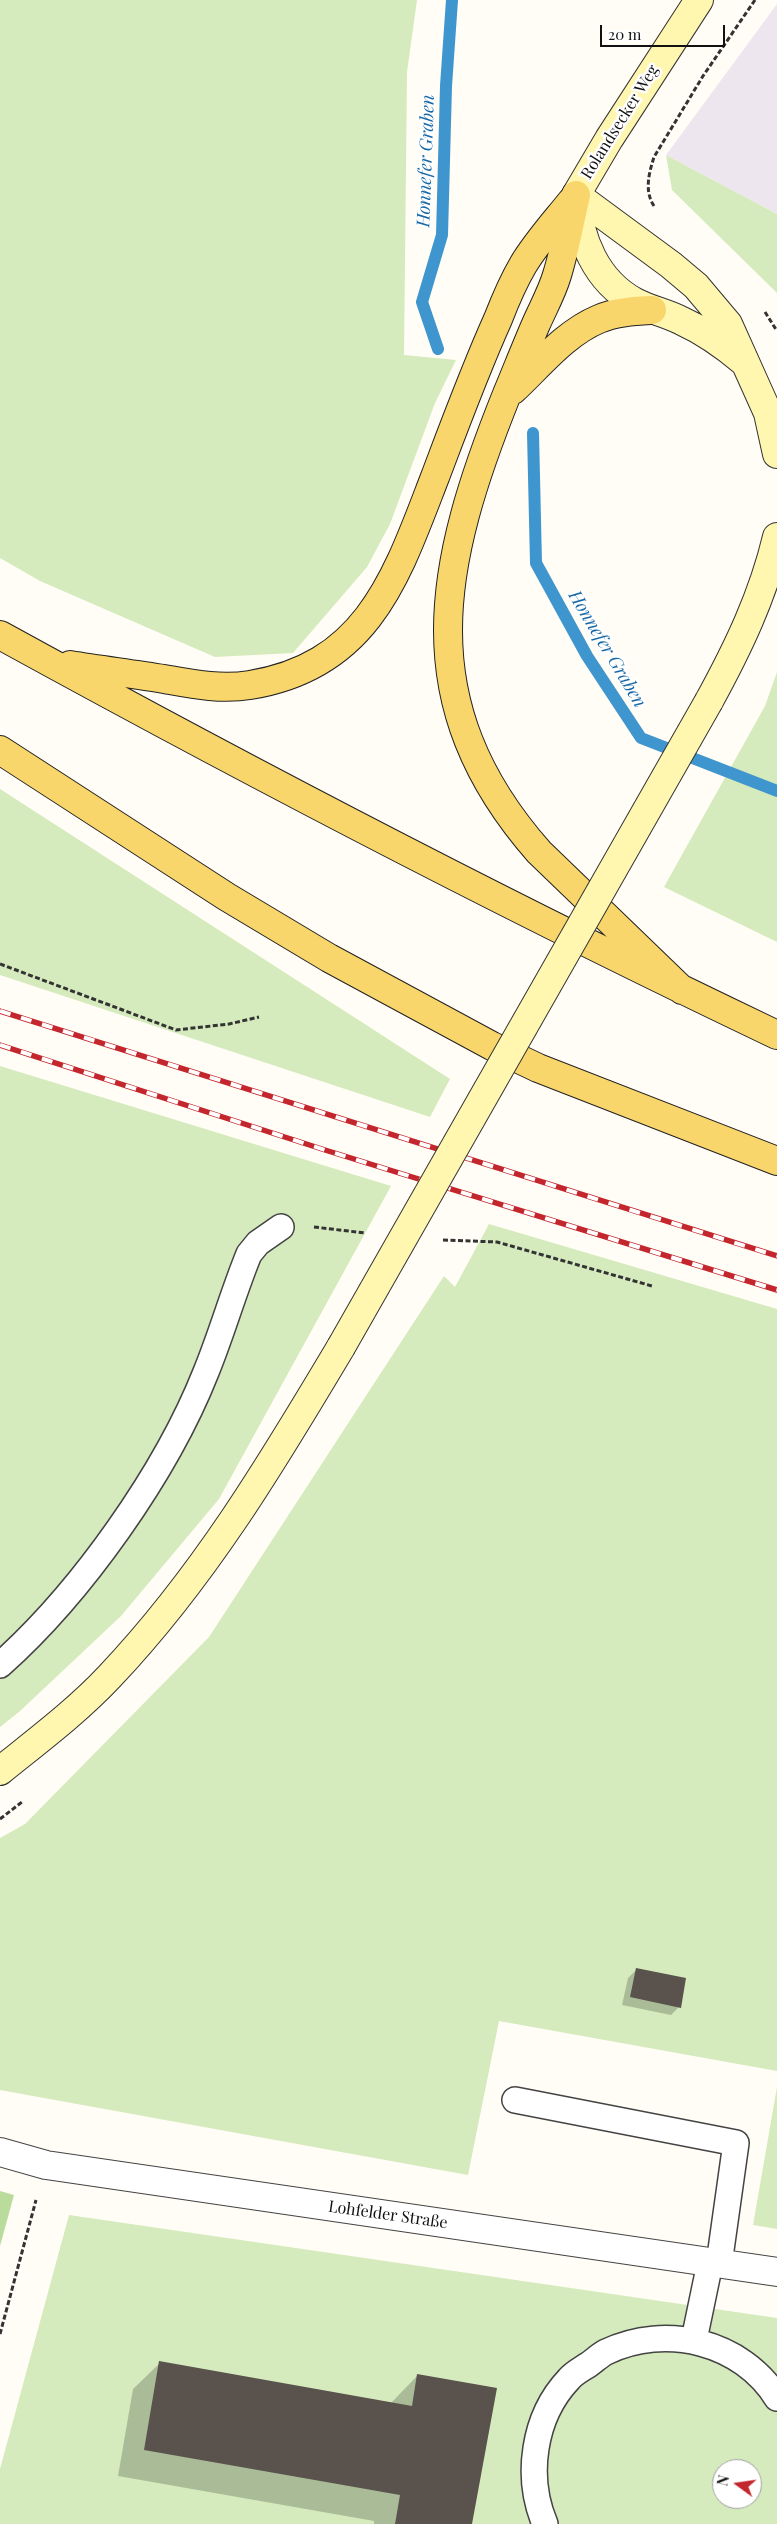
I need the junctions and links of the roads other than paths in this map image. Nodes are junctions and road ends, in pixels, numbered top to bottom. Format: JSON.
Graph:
{"nodes":[{"id":1,"x":697,"y":1,"type":"edge"},
{"id":2,"x":576,"y":194,"type":"junction"},
{"id":3,"x":652,"y":310,"type":"junction"},
{"id":4,"x":743,"y":361,"type":"junction"},
{"id":5,"x":506,"y":396,"type":"junction"},
{"id":6,"x":777,"y":454,"type":"edge"},
{"id":7,"x":777,"y":537,"type":"edge"},
{"id":8,"x":0,"y":635,"type":"edge"},
{"id":9,"x":48,"y":661,"type":"junction"},
{"id":10,"x":0,"y":750,"type":"edge"},
{"id":11,"x":682,"y":990,"type":"junction"},
{"id":12,"x":777,"y":1035,"type":"edge"},
{"id":13,"x":508,"y":1054,"type":"junction"},
{"id":14,"x":777,"y":1161,"type":"edge"},
{"id":15,"x":281,"y":1228,"type":"road end"},
{"id":16,"x":0,"y":1665,"type":"edge"},
{"id":17,"x":0,"y":1771,"type":"edge"},
{"id":18,"x":515,"y":2100,"type":"dead end"},
{"id":19,"x":0,"y":2152,"type":"edge"},
{"id":20,"x":715,"y":2263,"type":"junction"},
{"id":21,"x":777,"y":2272,"type":"edge"},
{"id":22,"x":694,"y":2340,"type":"junction"},
{"id":23,"x":777,"y":2398,"type":"edge"},
{"id":24,"x":546,"y":2524,"type":"edge"}],
"edges":[{"from":1,"to":2,"type":"street","name":"Rolandsecker Weg"},
{"from":2,"to":3,"type":"street"},
{"from":2,"to":4,"type":"street"},
{"from":2,"to":5,"type":"main road"},
{"from":2,"to":9,"type":"main road"},
{"from":3,"to":4,"type":"street"},
{"from":3,"to":5,"type":"main road"},
{"from":4,"to":6,"type":"street"},
{"from":5,"to":11,"type":"main road"},
{"from":7,"to":13,"type":"street","bridge":true},
{"from":8,"to":9,"type":"main road"},
{"from":9,"to":11,"type":"main road"},
{"from":10,"to":13,"type":"main road"},
{"from":11,"to":12,"type":"main road"},
{"from":13,"to":14,"type":"main road"},
{"from":13,"to":17,"type":"street","bridge":true},
{"from":15,"to":16,"type":"lane"},
{"from":18,"to":20,"type":"lane"},
{"from":19,"to":20,"type":"street","name":"Lohfelder Straße"},
{"from":20,"to":21,"type":"street","name":"Lohfelder Straße"},
{"from":20,"to":22,"type":"lane"},
{"from":22,"to":23,"type":"lane"},
{"from":22,"to":24,"type":"lane"}]}
